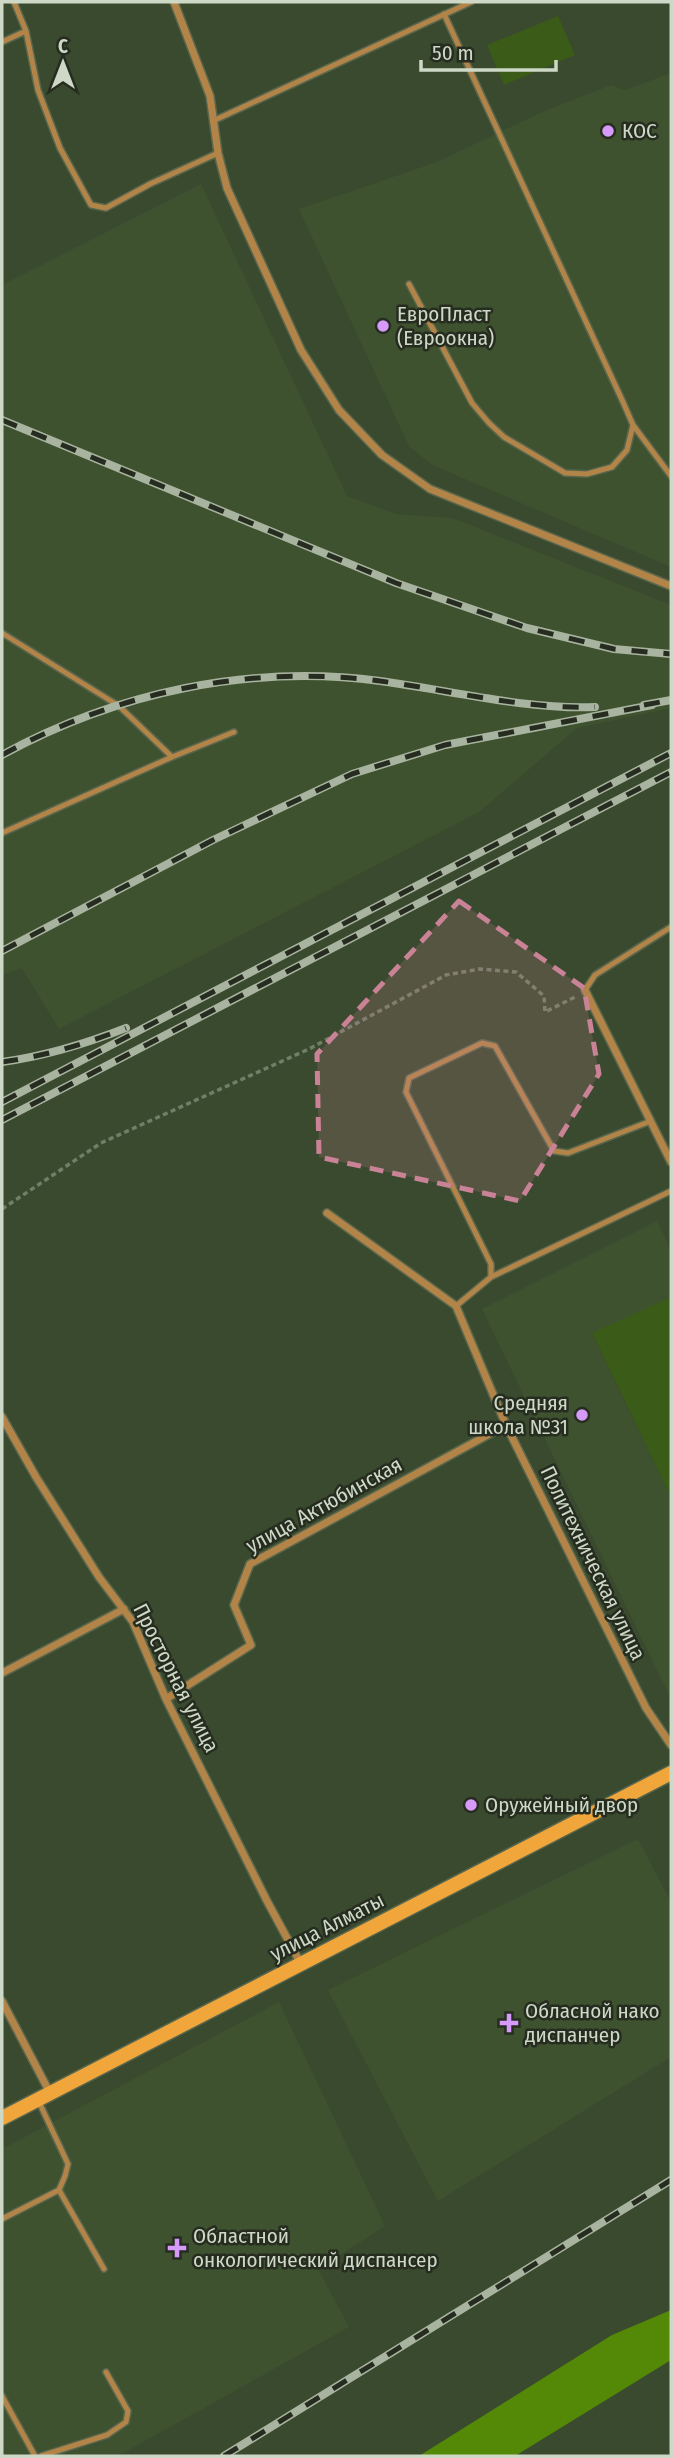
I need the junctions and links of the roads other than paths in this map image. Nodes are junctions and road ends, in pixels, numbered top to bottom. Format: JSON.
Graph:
{"nodes":[{"id":1,"x":14,"y":2,"type":"edge"},
{"id":2,"x":174,"y":2,"type":"edge"},
{"id":3,"x":471,"y":2,"type":"edge"},
{"id":4,"x":444,"y":14,"type":"junction"},
{"id":5,"x":26,"y":31,"type":"junction"},
{"id":6,"x":2,"y":42,"type":"edge"},
{"id":7,"x":215,"y":120,"type":"junction"},
{"id":8,"x":218,"y":153,"type":"junction"},
{"id":9,"x":409,"y":284,"type":"dead end"},
{"id":10,"x":633,"y":425,"type":"junction"},
{"id":11,"x":671,"y":476,"type":"edge"},
{"id":12,"x":671,"y":586,"type":"edge"},
{"id":13,"x":2,"y":633,"type":"edge"},
{"id":14,"x":234,"y":732,"type":"dead end"},
{"id":15,"x":172,"y":757,"type":"junction"},
{"id":16,"x":2,"y":833,"type":"edge"},
{"id":17,"x":671,"y":927,"type":"edge"},
{"id":18,"x":585,"y":990,"type":"joint"},
{"id":19,"x":651,"y":1121,"type":"junction"},
{"id":20,"x":671,"y":1162,"type":"edge"},
{"id":21,"x":671,"y":1191,"type":"edge"},
{"id":22,"x":327,"y":1213,"type":"dead end"},
{"id":23,"x":491,"y":1277,"type":"junction"},
{"id":24,"x":456,"y":1306,"type":"junction"},
{"id":25,"x":2,"y":1417,"type":"edge"},
{"id":26,"x":506,"y":1425,"type":"junction"},
{"id":27,"x":124,"y":1609,"type":"junction"},
{"id":28,"x":2,"y":1673,"type":"edge"},
{"id":29,"x":166,"y":1699,"type":"junction"},
{"id":30,"x":671,"y":1745,"type":"edge"},
{"id":31,"x":671,"y":1773,"type":"edge"},
{"id":32,"x":302,"y":1964,"type":"junction"},
{"id":33,"x":2,"y":2001,"type":"edge"},
{"id":34,"x":44,"y":2096,"type":"junction"},
{"id":35,"x":2,"y":2118,"type":"edge"},
{"id":36,"x":59,"y":2190,"type":"junction"},
{"id":37,"x":2,"y":2220,"type":"edge"},
{"id":38,"x":104,"y":2269,"type":"dead end"},
{"id":39,"x":106,"y":2372,"type":"dead end"},
{"id":40,"x":2,"y":2396,"type":"edge"},
{"id":41,"x":35,"y":2456,"type":"edge"},
{"id":42,"x":41,"y":2456,"type":"edge"}],
"edges":[{"from":1,"to":5,"type":"lane"},
{"from":2,"to":7,"type":"street"},
{"from":3,"to":4,"type":"lane"},
{"from":4,"to":7,"type":"lane"},
{"from":4,"to":10,"type":"lane"},
{"from":5,"to":6,"type":"lane"},
{"from":5,"to":8,"type":"lane"},
{"from":7,"to":8,"type":"street"},
{"from":8,"to":12,"type":"street"},
{"from":9,"to":10,"type":"lane"},
{"from":10,"to":11,"type":"lane"},
{"from":13,"to":15,"type":"lane"},
{"from":14,"to":15,"type":"lane"},
{"from":15,"to":16,"type":"lane"},
{"from":17,"to":18,"type":"lane"},
{"from":18,"to":19,"type":"street"},
{"from":19,"to":20,"type":"street"},
{"from":19,"to":23,"type":"lane"},
{"from":21,"to":23,"type":"lane"},
{"from":22,"to":24,"type":"street"},
{"from":23,"to":24,"type":"lane"},
{"from":24,"to":26,"type":"street","name":"Политехническая улица"},
{"from":25,"to":27,"type":"street","name":"Просторная улица"},
{"from":26,"to":29,"type":"street","name":"улица Актюбинская"},
{"from":26,"to":30,"type":"street","name":"Политехническая улица"},
{"from":27,"to":28,"type":"street"},
{"from":27,"to":29,"type":"street","name":"Просторная улица"},
{"from":29,"to":32,"type":"street","name":"Просторная улица"},
{"from":31,"to":32,"type":"street","name":"улица Алматы"},
{"from":32,"to":34,"type":"street","name":"улица Алматы"},
{"from":33,"to":34,"type":"street"},
{"from":34,"to":35,"type":"street","name":"улица Алматы"},
{"from":34,"to":36,"type":"lane"},
{"from":36,"to":37,"type":"lane"},
{"from":36,"to":38,"type":"lane"},
{"from":39,"to":42,"type":"lane"},
{"from":40,"to":41,"type":"lane"}]}
